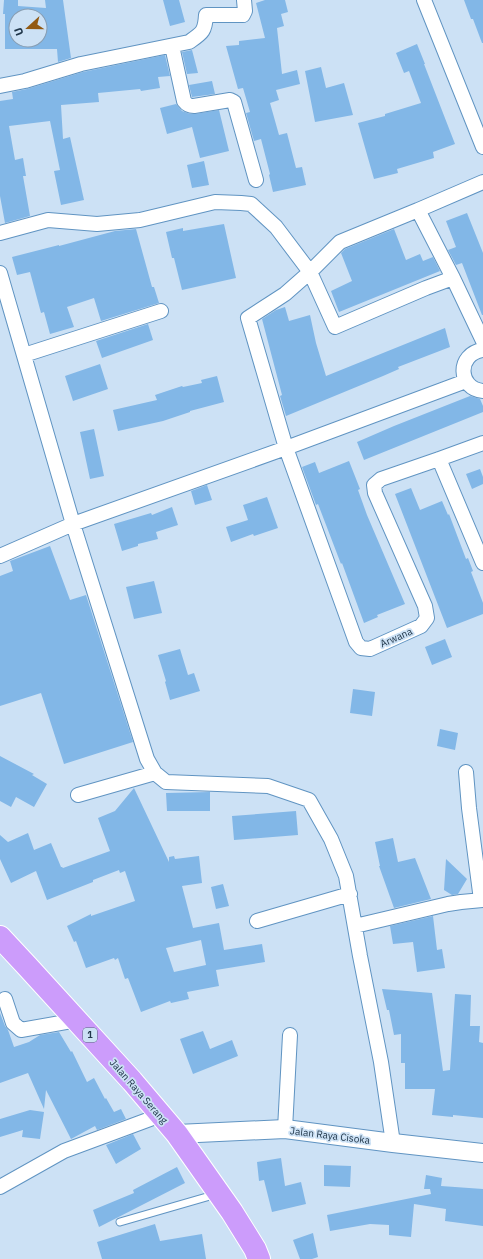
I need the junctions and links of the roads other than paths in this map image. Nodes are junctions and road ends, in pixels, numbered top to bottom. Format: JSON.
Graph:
{"nodes":[{"id":1,"x":244,"y":0,"type":"edge"},
{"id":2,"x":424,"y":0,"type":"edge"},
{"id":3,"x":172,"y":46,"type":"junction"},
{"id":4,"x":0,"y":86,"type":"edge"},
{"id":5,"x":483,"y":147,"type":"edge"},
{"id":6,"x":256,"y":180,"type":"dead end"},
{"id":7,"x":483,"y":182,"type":"edge"},
{"id":8,"x":418,"y":210,"type":"junction"},
{"id":9,"x":0,"y":233,"type":"edge"},
{"id":10,"x":310,"y":272,"type":"junction"},
{"id":11,"x":0,"y":273,"type":"edge"},
{"id":12,"x":453,"y":278,"type":"junction"},
{"id":13,"x":161,"y":311,"type":"dead end"},
{"id":14,"x":483,"y":342,"type":"edge"},
{"id":15,"x":483,"y":350,"type":"edge"},
{"id":16,"x":24,"y":355,"type":"junction"},
{"id":17,"x":466,"y":381,"type":"junction"},
{"id":18,"x":483,"y":391,"type":"edge"},
{"id":19,"x":483,"y":443,"type":"edge"},
{"id":20,"x":286,"y":448,"type":"junction"},
{"id":21,"x":439,"y":459,"type":"junction"},
{"id":22,"x":73,"y":524,"type":"junction"},
{"id":23,"x":0,"y":556,"type":"edge"},
{"id":24,"x":483,"y":564,"type":"edge"},
{"id":25,"x":466,"y":772,"type":"dead end"},
{"id":26,"x":155,"y":773,"type":"junction"},
{"id":27,"x":78,"y":795,"type":"dead end"},
{"id":28,"x":350,"y":894,"type":"junction"},
{"id":29,"x":482,"y":900,"type":"edge"},
{"id":30,"x":256,"y":921,"type":"dead end"},
{"id":31,"x":355,"y":926,"type":"junction"},
{"id":32,"x":0,"y":937,"type":"edge"},
{"id":33,"x":5,"y":999,"type":"dead end"},
{"id":34,"x":77,"y":1020,"type":"junction"},
{"id":35,"x":290,"y":1035,"type":"dead end"},
{"id":36,"x":161,"y":1115,"type":"junction"},
{"id":37,"x":285,"y":1129,"type":"junction"},
{"id":38,"x":177,"y":1134,"type":"junction"},
{"id":39,"x":393,"y":1143,"type":"junction"},
{"id":40,"x":483,"y":1153,"type":"edge"},
{"id":41,"x":0,"y":1187,"type":"edge"},
{"id":42,"x":219,"y":1194,"type":"junction"},
{"id":43,"x":120,"y":1222,"type":"dead end"},
{"id":44,"x":259,"y":1259,"type":"edge"}],
"edges":[{"from":1,"to":3,"type":"street"},
{"from":2,"to":5,"type":"street"},
{"from":3,"to":4,"type":"street"},
{"from":3,"to":6,"type":"street"},
{"from":7,"to":8,"type":"street"},
{"from":8,"to":10,"type":"street"},
{"from":8,"to":12,"type":"street"},
{"from":9,"to":10,"type":"street"},
{"from":10,"to":12,"type":"street"},
{"from":10,"to":20,"type":"street"},
{"from":11,"to":16,"type":"street"},
{"from":12,"to":14,"type":"street"},
{"from":13,"to":16,"type":"street"},
{"from":15,"to":17,"type":"street"},
{"from":16,"to":22,"type":"street"},
{"from":17,"to":18,"type":"street"},
{"from":17,"to":20,"type":"street"},
{"from":19,"to":21,"type":"street","name":"Arwana"},
{"from":20,"to":21,"type":"street","name":"Arwana"},
{"from":20,"to":22,"type":"street"},
{"from":21,"to":24,"type":"street"},
{"from":22,"to":23,"type":"street"},
{"from":22,"to":26,"type":"street"},
{"from":25,"to":29,"type":"street"},
{"from":26,"to":27,"type":"street"},
{"from":26,"to":28,"type":"street"},
{"from":28,"to":30,"type":"street"},
{"from":28,"to":31,"type":"street"},
{"from":29,"to":31,"type":"street"},
{"from":31,"to":39,"type":"street"},
{"from":32,"to":34,"type":"highway","name":"Jalan Raya Serang","number":"1"},
{"from":33,"to":34,"type":"street"},
{"from":34,"to":36,"type":"highway","name":"Jalan Raya Serang","number":"1"},
{"from":35,"to":37,"type":"street"},
{"from":36,"to":38,"type":"highway","name":"Jalan Raya Serang","number":"1"},
{"from":36,"to":41,"type":"street"},
{"from":37,"to":38,"type":"street","name":"Jalan Raya Cisoka"},
{"from":37,"to":39,"type":"street","name":"Jalan Raya Cisoka"},
{"from":38,"to":42,"type":"highway","name":"Jalan Raya Serang","number":"1"},
{"from":39,"to":40,"type":"street","name":"Jalan Raya Cisoka"},
{"from":42,"to":43,"type":"lane"},
{"from":42,"to":44,"type":"highway","name":"Jalan Raya Serang","number":"1"}]}
